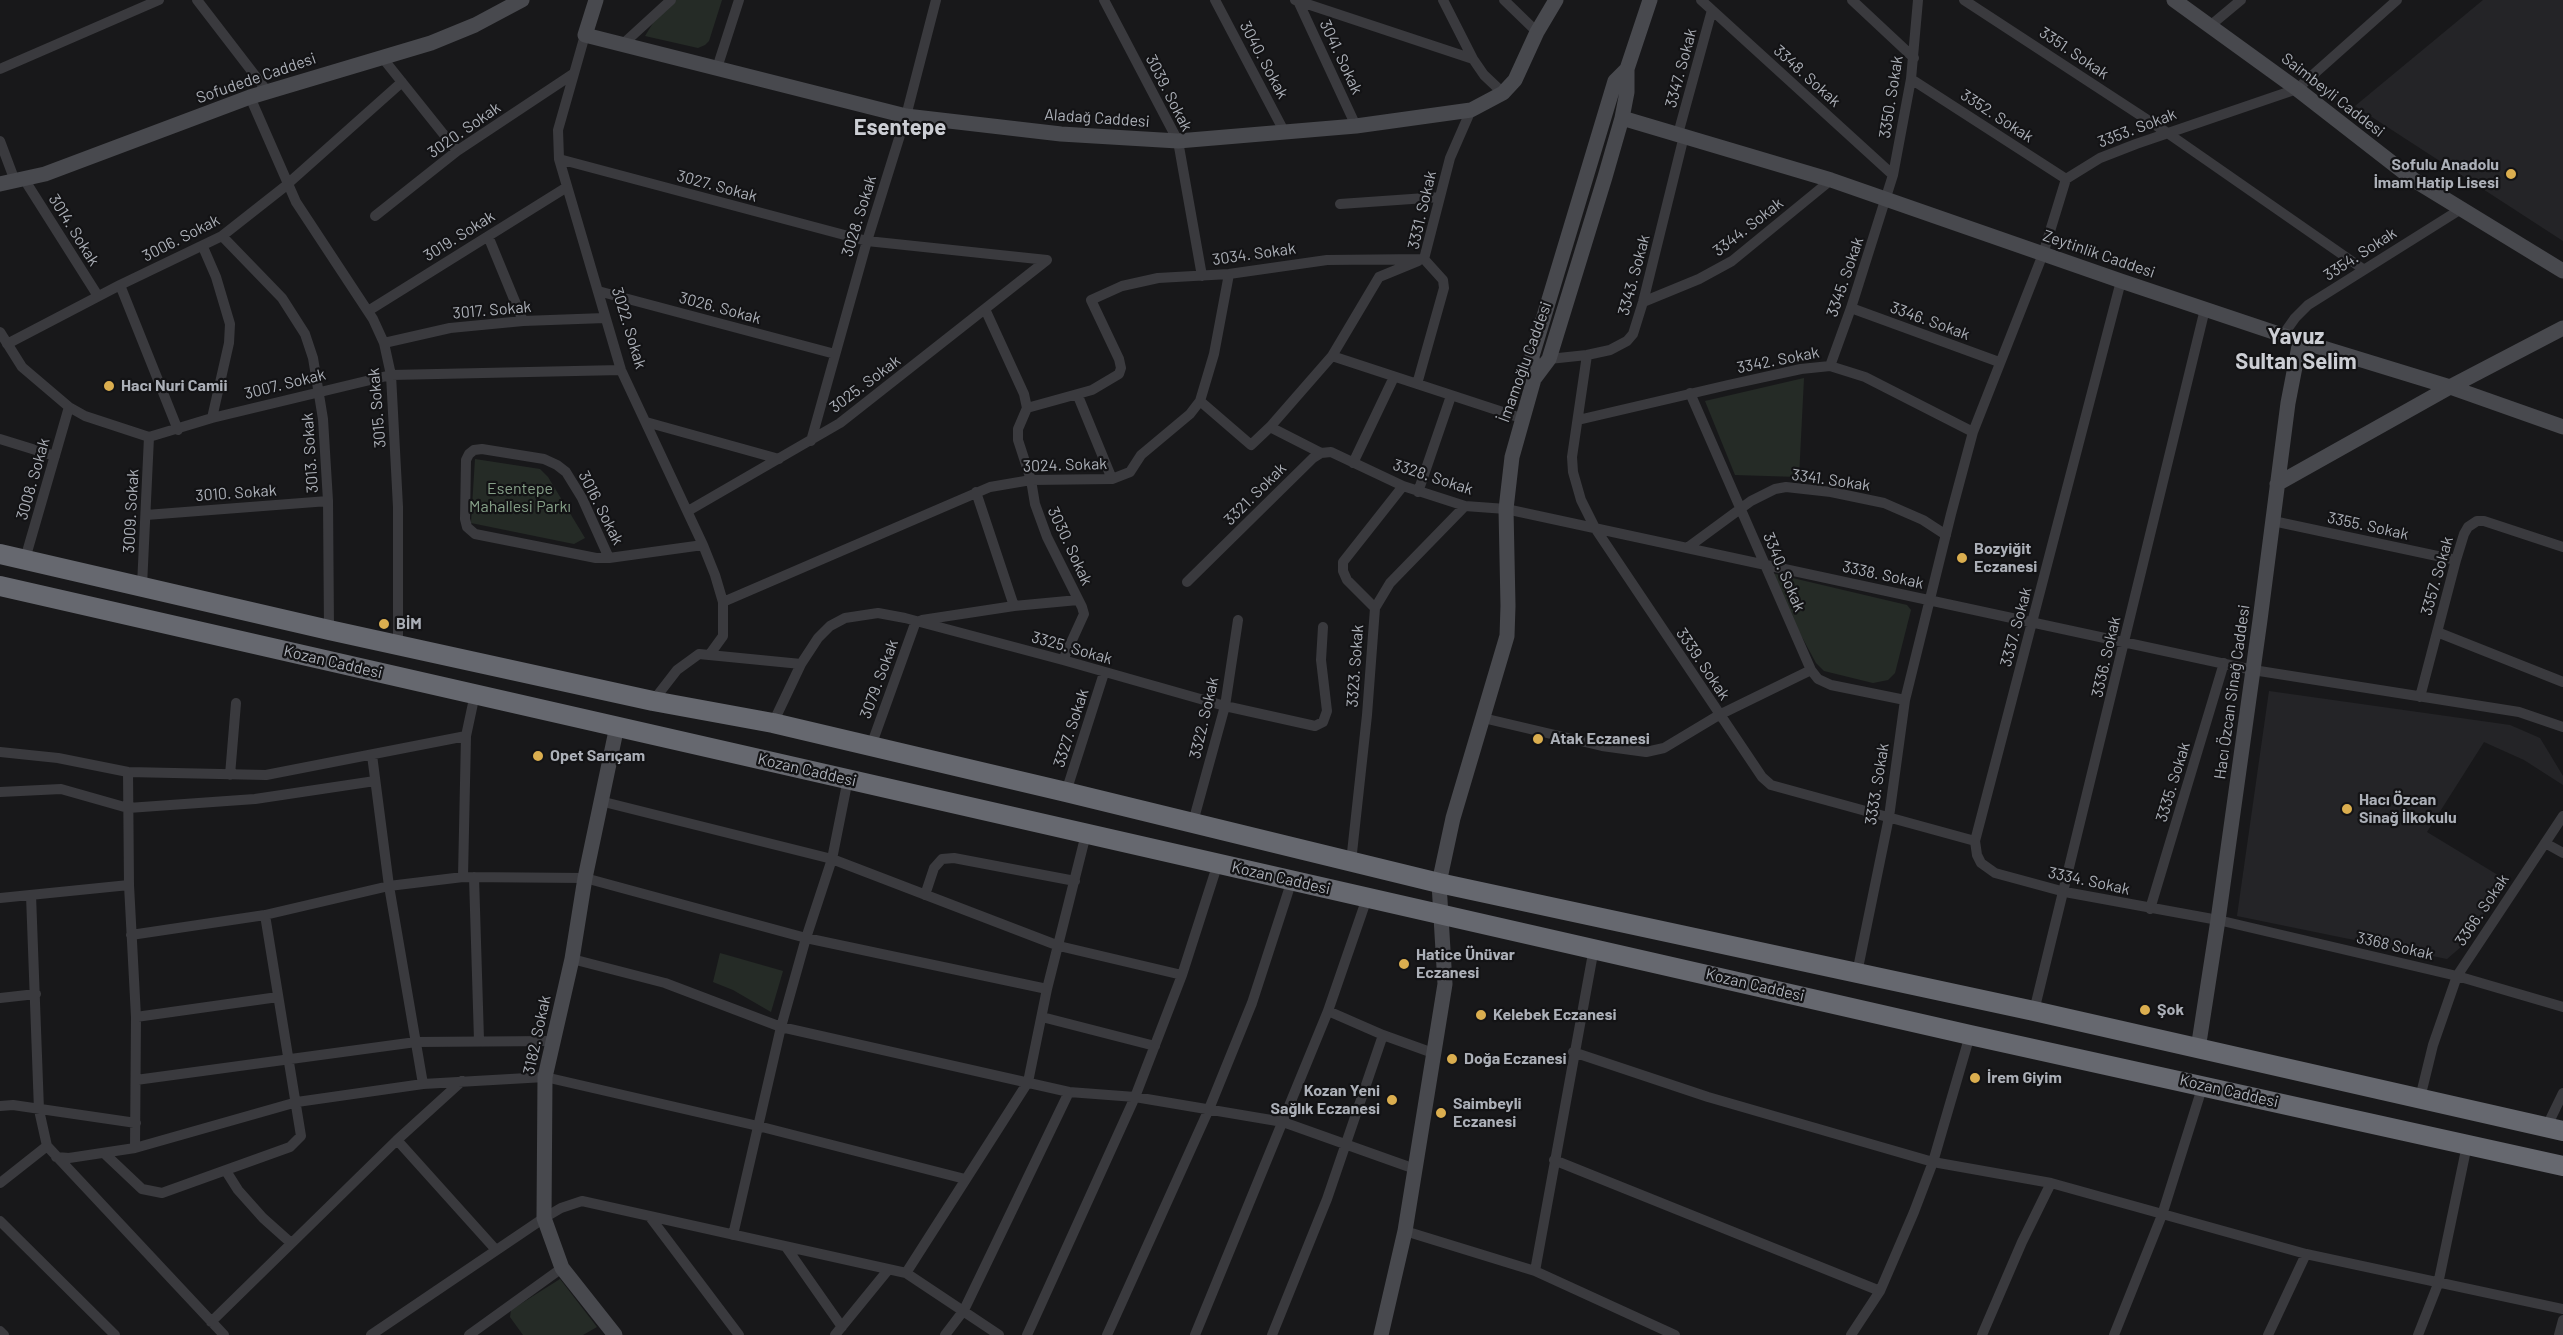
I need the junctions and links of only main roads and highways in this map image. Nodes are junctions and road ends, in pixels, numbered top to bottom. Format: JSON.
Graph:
{"nodes":[{"id":1,"x":522,"y":0,"type":"edge"},
{"id":2,"x":596,"y":0,"type":"edge"},
{"id":3,"x":1556,"y":0,"type":"edge"},
{"id":4,"x":1650,"y":0,"type":"edge"},
{"id":5,"x":2174,"y":0,"type":"edge"},
{"id":6,"x":585,"y":35,"type":"joint"},
{"id":7,"x":1627,"y":69,"type":"junction"},
{"id":8,"x":1622,"y":118,"type":"junction"},
{"id":9,"x":13,"y":182,"type":"edge"},
{"id":10,"x":2563,"y":271,"type":"edge"},
{"id":11,"x":2563,"y":328,"type":"edge"},
{"id":12,"x":2300,"y":341,"type":"junction"},
{"id":13,"x":1534,"y":379,"type":"junction"},
{"id":14,"x":2450,"y":387,"type":"junction"},
{"id":15,"x":2563,"y":427,"type":"edge"},
{"id":16,"x":2277,"y":484,"type":"junction"},
{"id":17,"x":0,"y":554,"type":"edge"},
{"id":18,"x":0,"y":586,"type":"edge"},
{"id":19,"x":617,"y":726,"type":"junction"},
{"id":20,"x":1439,"y":883,"type":"junction"},
{"id":21,"x":1442,"y":915,"type":"junction"},
{"id":22,"x":2198,"y":1048,"type":"junction"},
{"id":23,"x":2554,"y":1130,"type":"edge"},
{"id":24,"x":2563,"y":1166,"type":"edge"},
{"id":25,"x":609,"y":1333,"type":"edge"},
{"id":26,"x":1386,"y":1333,"type":"edge"}],
"edges":[{"from":1,"to":9,"type":"main road","name":"Sofudede Caddesi"},
{"from":2,"to":6,"type":"main road","name":"3022. Sokak"},
{"from":3,"to":6,"type":"main road","name":"Aladağ Caddesi"},
{"from":4,"to":7,"type":"main road","name":"İmamoğlu Caddesi"},
{"from":5,"to":10,"type":"main road","name":"Saimbeyli Caddesi"},
{"from":7,"to":8,"type":"main road","name":"İmamoğlu Caddesi"},
{"from":7,"to":13,"type":"main road"},
{"from":8,"to":12,"type":"main road","name":"Zeytinlik Caddesi"},
{"from":8,"to":13,"type":"main road","name":"İmamoğlu Caddesi"},
{"from":11,"to":14,"type":"main road"},
{"from":12,"to":14,"type":"main road","name":"Zeytinlik Caddesi"},
{"from":12,"to":16,"type":"main road","name":"Hacı Özcan Sinağ Caddesi"},
{"from":13,"to":20,"type":"main road","name":"İmamoğlu Caddesi"},
{"from":14,"to":15,"type":"main road","name":"Zeytinlik Caddesi"},
{"from":14,"to":16,"type":"main road"},
{"from":16,"to":22,"type":"main road","name":"Hacı Özcan Sinağ Caddesi"},
{"from":17,"to":20,"type":"highway","name":"Kozan Caddesi"},
{"from":18,"to":19,"type":"highway","name":"Kozan Caddesi"},
{"from":19,"to":21,"type":"highway","name":"Kozan Caddesi"},
{"from":19,"to":25,"type":"main road","name":"3182. Sokak"},
{"from":20,"to":21,"type":"main road","name":"İmamoğlu Caddesi"},
{"from":20,"to":22,"type":"highway","name":"Kozan Caddesi"},
{"from":21,"to":24,"type":"highway","name":"Kozan Caddesi"},
{"from":21,"to":26,"type":"main road","name":"İmamoğlu Caddesi"},
{"from":22,"to":23,"type":"highway","name":"Kozan Caddesi"}]}
